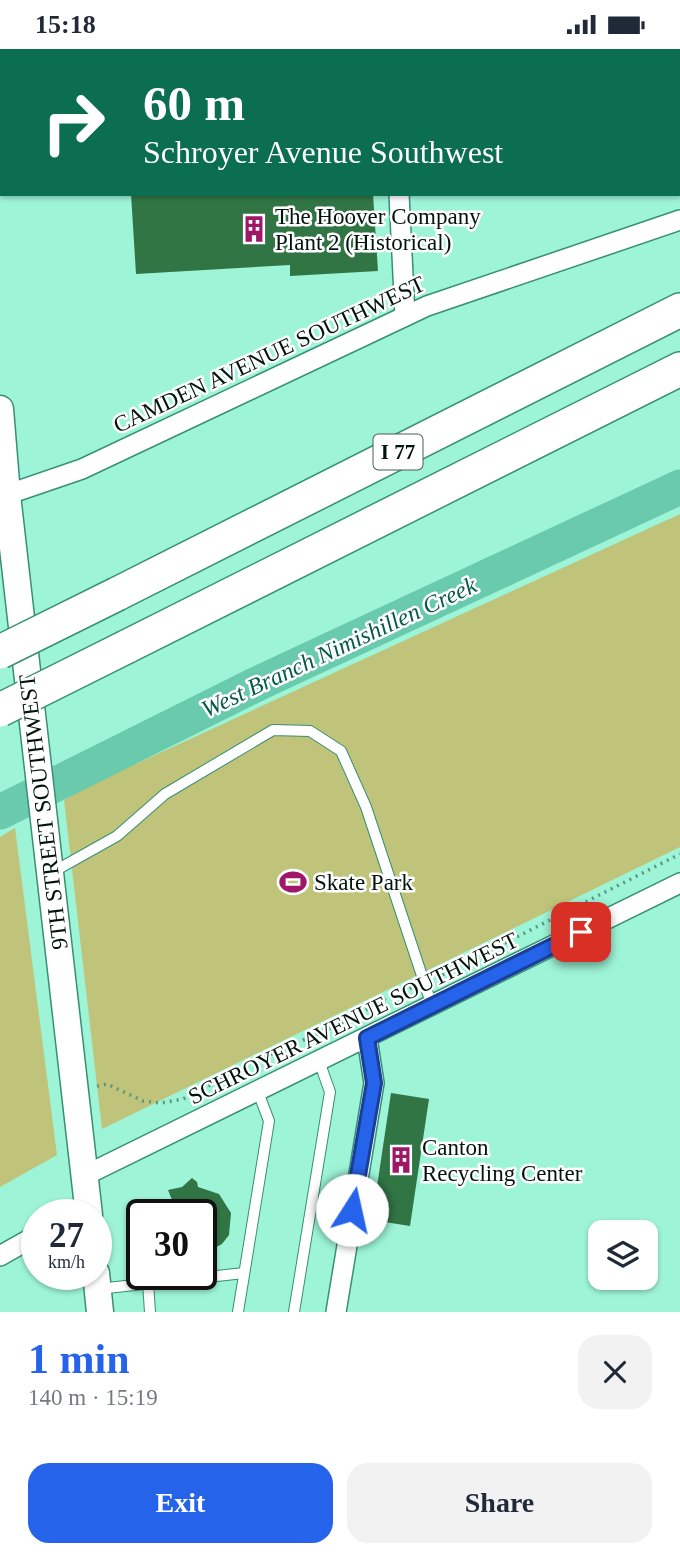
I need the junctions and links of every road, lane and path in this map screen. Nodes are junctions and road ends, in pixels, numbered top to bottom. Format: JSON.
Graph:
{"nodes":[{"id":1,"x":399,"y":196,"type":"edge"},
{"id":2,"x":680,"y":220,"type":"edge"},
{"id":3,"x":680,"y":310,"type":"edge"},
{"id":4,"x":405,"y":316,"type":"junction"},
{"id":5,"x":680,"y":369,"type":"edge"},
{"id":6,"x":680,"y":390,"type":"edge"},
{"id":7,"x":0,"y":409,"type":"edge"},
{"id":8,"x":586,"y":417,"type":"junction"},
{"id":9,"x":0,"y":421,"type":"edge"},
{"id":10,"x":3,"y":496,"type":"edge"},
{"id":11,"x":0,"y":652,"type":"edge"},
{"id":12,"x":0,"y":710,"type":"edge"},
{"id":13,"x":680,"y":854,"type":"edge"},
{"id":14,"x":50,"y":873,"type":"junction"},
{"id":15,"x":680,"y":883,"type":"edge"},
{"id":16,"x":424,"y":984,"type":"junction"},
{"id":17,"x":432,"y":1006,"type":"junction"},
{"id":18,"x":367,"y":1038,"type":"junction"},
{"id":19,"x":319,"y":1061,"type":"junction"},
{"id":20,"x":75,"y":1088,"type":"junction"},
{"id":21,"x":258,"y":1092,"type":"junction"},
{"id":22,"x":84,"y":1176,"type":"junction"},
{"id":23,"x":85,"y":1199,"type":"edge"},
{"id":24,"x":21,"y":1244,"type":"edge"},
{"id":25,"x":0,"y":1256,"type":"edge"},
{"id":26,"x":244,"y":1273,"type":"junction"},
{"id":27,"x":217,"y":1276,"type":"edge"},
{"id":28,"x":126,"y":1287,"type":"edge"},
{"id":29,"x":148,"y":1290,"type":"edge"},
{"id":30,"x":98,"y":1291,"type":"edge"},
{"id":31,"x":150,"y":1312,"type":"edge"},
{"id":32,"x":238,"y":1312,"type":"edge"},
{"id":33,"x":295,"y":1312,"type":"edge"},
{"id":34,"x":336,"y":1312,"type":"edge"}],
"edges":[{"from":1,"to":4,"type":"street"},
{"from":2,"to":4,"type":"street","name":"CAMDEN AVENUE SOUTHWEST"},
{"from":3,"to":11,"type":"highway","number":"I 77","bridge":true},
{"from":4,"to":10,"type":"street","name":"CAMDEN AVENUE SOUTHWEST"},
{"from":5,"to":8,"type":"highway","number":"I 77"},
{"from":6,"to":8,"type":"highway"},
{"from":7,"to":9,"type":"street","name":"9TH STREET SOUTHWEST"},
{"from":8,"to":12,"type":"highway","number":"I 77","bridge":true},
{"from":9,"to":10,"type":"street","name":"9TH STREET SOUTHWEST"},
{"from":10,"to":14,"type":"street","name":"9TH STREET SOUTHWEST"},
{"from":13,"to":16,"type":"path"},
{"from":14,"to":16,"type":"lane"},
{"from":14,"to":20,"type":"street","name":"9TH STREET SOUTHWEST"},
{"from":15,"to":17,"type":"street","name":"SCHROYER AVENUE SOUTHWEST"},
{"from":16,"to":17,"type":"lane"},
{"from":16,"to":20,"type":"path"},
{"from":17,"to":18,"type":"street","name":"SCHROYER AVENUE SOUTHWEST"},
{"from":18,"to":19,"type":"street","name":"SCHROYER AVENUE SOUTHWEST"},
{"from":18,"to":34,"type":"street"},
{"from":19,"to":21,"type":"street","name":"SCHROYER AVENUE SOUTHWEST"},
{"from":19,"to":33,"type":"lane"},
{"from":20,"to":22,"type":"street","name":"9TH STREET SOUTHWEST"},
{"from":21,"to":22,"type":"street","name":"SCHROYER AVENUE SOUTHWEST"},
{"from":21,"to":26,"type":"lane"},
{"from":22,"to":23,"type":"street","name":"9TH STREET SOUTHWEST"},
{"from":24,"to":25,"type":"street"},
{"from":26,"to":27,"type":"lane"},
{"from":26,"to":32,"type":"lane"},
{"from":28,"to":30,"type":"lane"},
{"from":29,"to":31,"type":"lane"}]}
